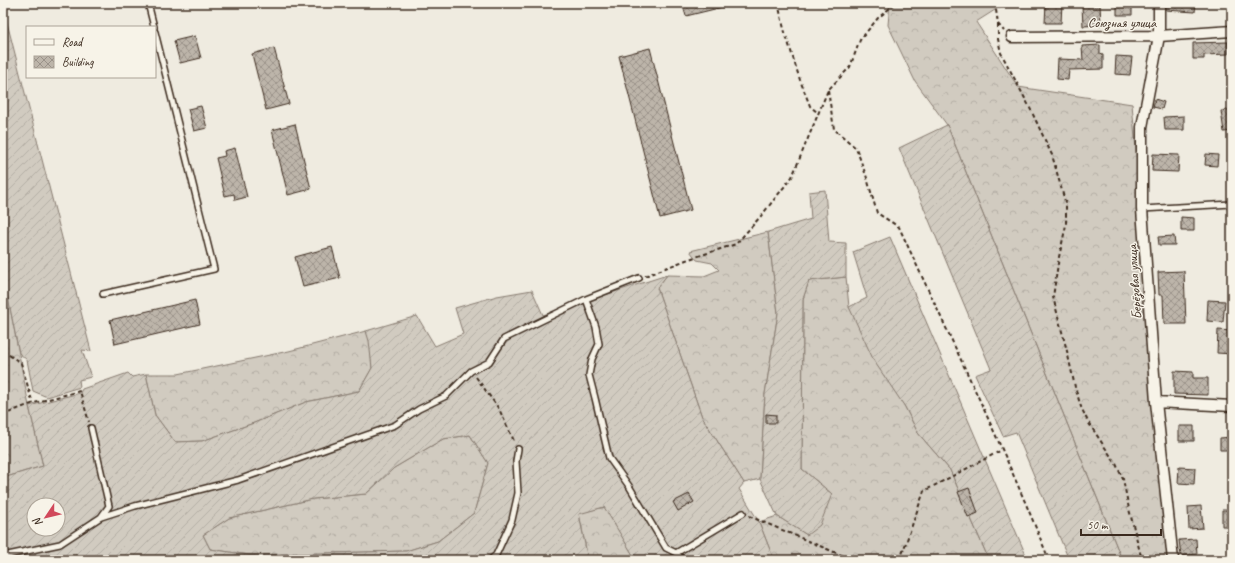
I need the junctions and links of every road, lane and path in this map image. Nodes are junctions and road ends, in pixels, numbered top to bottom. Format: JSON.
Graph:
{"nodes":[{"id":1,"x":148,"y":3,"type":"edge"},
{"id":2,"x":778,"y":3,"type":"edge"},
{"id":3,"x":896,"y":3,"type":"edge"},
{"id":4,"x":995,"y":3,"type":"edge"},
{"id":5,"x":1159,"y":3,"type":"edge"},
{"id":6,"x":998,"y":24,"type":"junction"},
{"id":7,"x":154,"y":26,"type":"edge"},
{"id":8,"x":1232,"y":31,"type":"edge"},
{"id":9,"x":156,"y":36,"type":"edge"},
{"id":10,"x":1159,"y":36,"type":"junction"},
{"id":11,"x":1012,"y":37,"type":"joint"},
{"id":12,"x":828,"y":90,"type":"junction"},
{"id":13,"x":818,"y":113,"type":"junction"},
{"id":14,"x":1232,"y":204,"type":"edge"},
{"id":15,"x":1142,"y":209,"type":"junction"},
{"id":16,"x":639,"y":278,"type":"joint"},
{"id":17,"x":102,"y":294,"type":"dead end"},
{"id":18,"x":586,"y":299,"type":"junction"},
{"id":19,"x":3,"y":351,"type":"edge"},
{"id":20,"x":471,"y":371,"type":"junction"},
{"id":21,"x":1156,"y":402,"type":"junction"},
{"id":22,"x":33,"y":404,"type":"junction"},
{"id":23,"x":1232,"y":406,"type":"edge"},
{"id":24,"x":3,"y":416,"type":"edge"},
{"id":25,"x":91,"y":428,"type":"joint"},
{"id":26,"x":518,"y":449,"type":"joint"},
{"id":27,"x":1002,"y":450,"type":"junction"},
{"id":28,"x":744,"y":513,"type":"joint"},
{"id":29,"x":101,"y":517,"type":"junction"},
{"id":30,"x":676,"y":553,"type":"junction"},
{"id":31,"x":3,"y":556,"type":"edge"},
{"id":32,"x":490,"y":560,"type":"edge"},
{"id":33,"x":683,"y":560,"type":"edge"},
{"id":34,"x":853,"y":560,"type":"edge"},
{"id":35,"x":900,"y":560,"type":"edge"},
{"id":36,"x":1049,"y":560,"type":"edge"},
{"id":37,"x":1142,"y":560,"type":"edge"},
{"id":38,"x":1173,"y":560,"type":"edge"}],
"edges":[{"from":1,"to":7,"type":"lane"},
{"from":2,"to":13,"type":"path"},
{"from":3,"to":12,"type":"path"},
{"from":4,"to":6,"type":"path"},
{"from":5,"to":10,"type":"street","name":"Берёзовая улица"},
{"from":6,"to":11,"type":"path"},
{"from":6,"to":37,"type":"path"},
{"from":8,"to":10,"type":"street","name":"Союзная улица"},
{"from":9,"to":17,"type":"lane"},
{"from":10,"to":11,"type":"street","name":"Союзная улица"},
{"from":10,"to":15,"type":"street","name":"Берёзовая улица"},
{"from":12,"to":13,"type":"path"},
{"from":12,"to":27,"type":"path"},
{"from":13,"to":16,"type":"path"},
{"from":14,"to":15,"type":"lane"},
{"from":15,"to":21,"type":"street","name":"Берёзовая улица"},
{"from":16,"to":18,"type":"lane"},
{"from":18,"to":20,"type":"lane"},
{"from":18,"to":30,"type":"lane"},
{"from":19,"to":22,"type":"path"},
{"from":20,"to":26,"type":"path"},
{"from":20,"to":29,"type":"lane"},
{"from":21,"to":23,"type":"street"},
{"from":21,"to":38,"type":"street","name":"Берёзовая улица"},
{"from":22,"to":24,"type":"path"},
{"from":22,"to":25,"type":"path"},
{"from":25,"to":29,"type":"lane"},
{"from":26,"to":32,"type":"lane"},
{"from":27,"to":35,"type":"path"},
{"from":27,"to":36,"type":"path"},
{"from":28,"to":30,"type":"lane"},
{"from":28,"to":34,"type":"path"},
{"from":29,"to":31,"type":"lane"},
{"from":30,"to":33,"type":"lane"}]}
